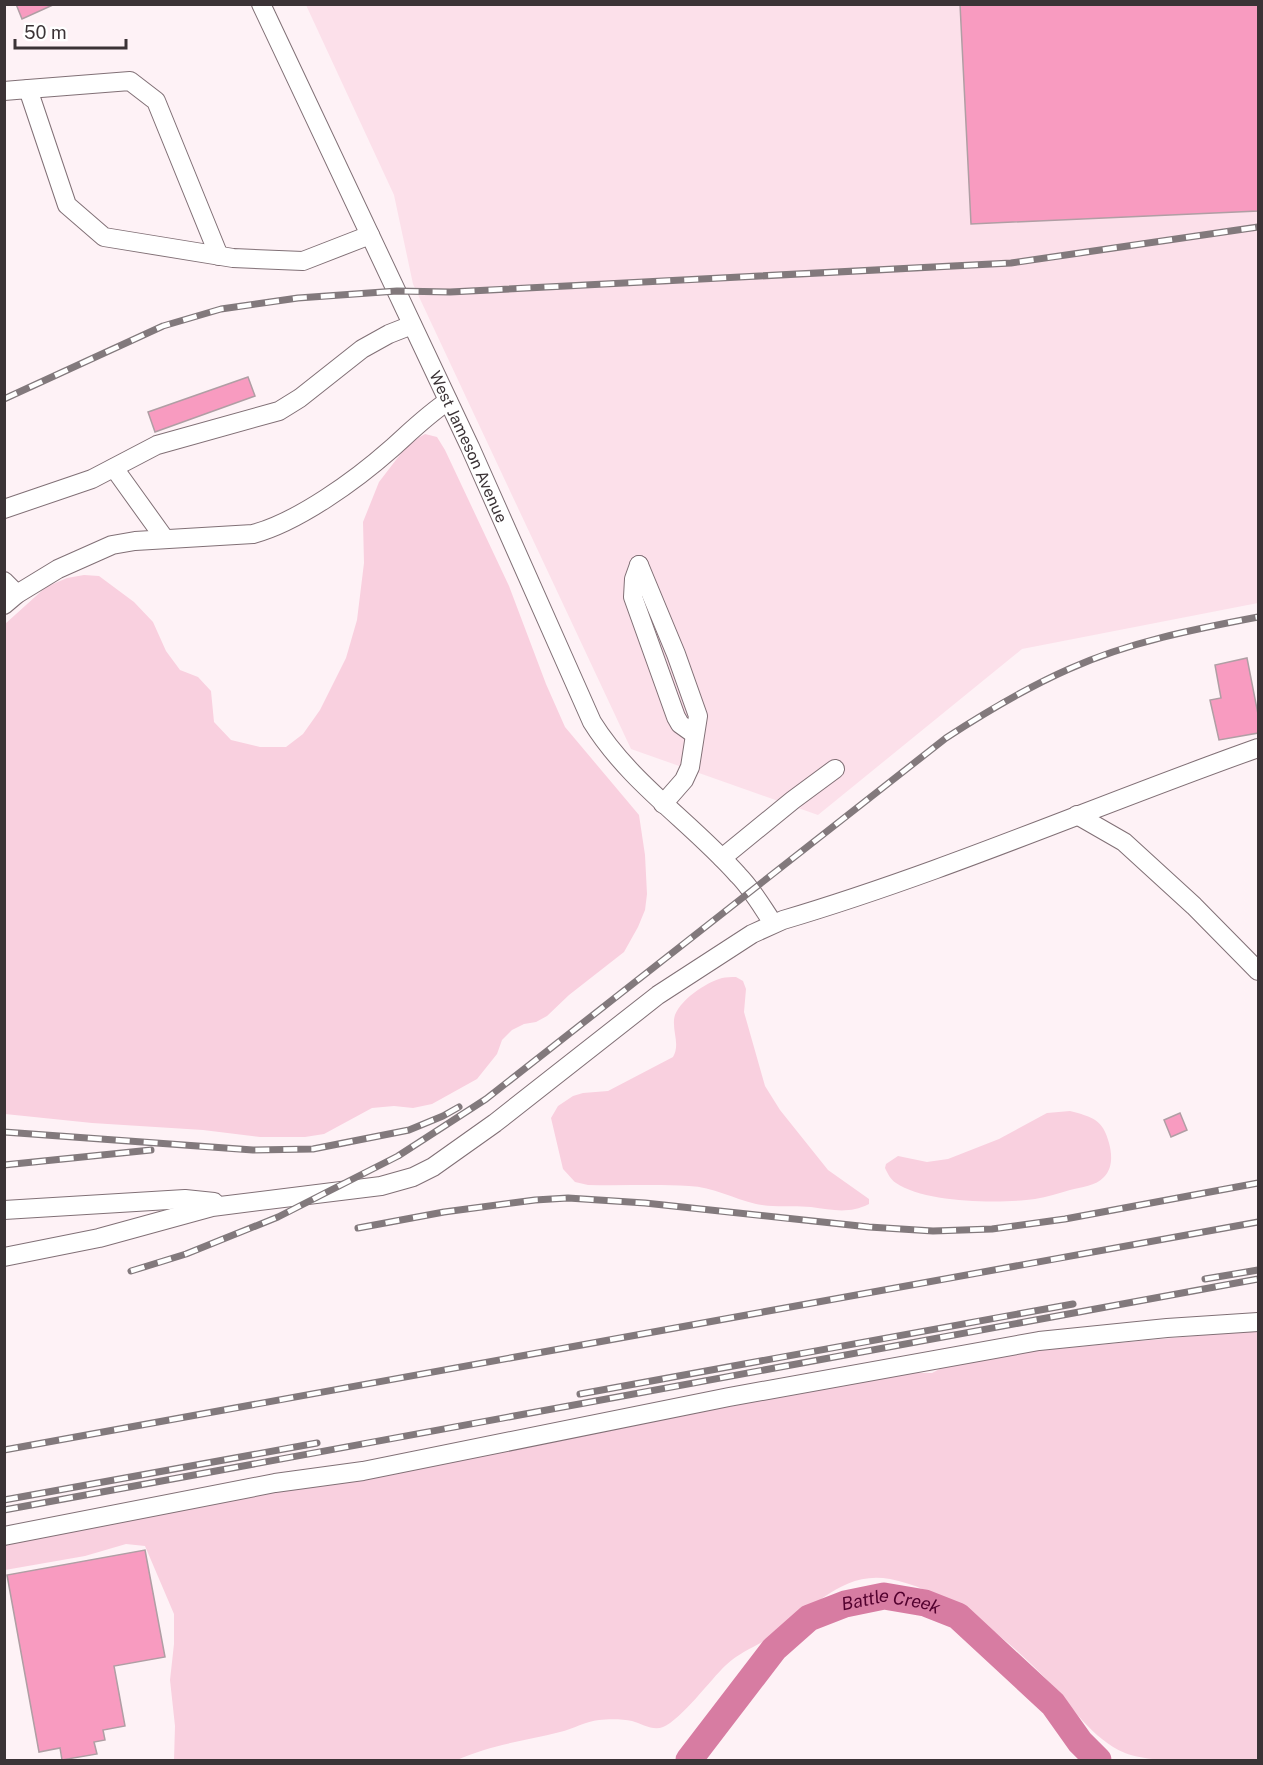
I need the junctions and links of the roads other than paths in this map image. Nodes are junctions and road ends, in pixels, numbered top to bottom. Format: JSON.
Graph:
{"nodes":[{"id":1,"x":261,"y":4,"type":"edge"},
{"id":2,"x":28,"y":88,"type":"junction"},
{"id":3,"x":4,"y":91,"type":"edge"},
{"id":4,"x":370,"y":235,"type":"junction"},
{"id":5,"x":219,"y":256,"type":"junction"},
{"id":6,"x":412,"y":325,"type":"junction"},
{"id":7,"x":448,"y":401,"type":"junction"},
{"id":8,"x":114,"y":468,"type":"junction"},
{"id":9,"x":4,"y":509,"type":"edge"},
{"id":10,"x":165,"y":539,"type":"junction"},
{"id":11,"x":9,"y":593,"type":"edge"},
{"id":12,"x":694,"y":734,"type":"junction"},
{"id":13,"x":1258,"y":748,"type":"edge"},
{"id":14,"x":835,"y":770,"type":"dead end"},
{"id":15,"x":663,"y":804,"type":"junction"},
{"id":16,"x":1077,"y":815,"type":"junction"},
{"id":17,"x":722,"y":858,"type":"junction"},
{"id":18,"x":773,"y":923,"type":"junction"},
{"id":19,"x":1258,"y":971,"type":"edge"},
{"id":20,"x":231,"y":1203,"type":"junction"},
{"id":21,"x":4,"y":1210,"type":"edge"},
{"id":22,"x":4,"y":1257,"type":"edge"},
{"id":23,"x":1258,"y":1322,"type":"edge"},
{"id":24,"x":4,"y":1536,"type":"edge"}],
"edges":[{"from":1,"to":4,"type":"lane","name":"West Jameson Avenue"},
{"from":2,"to":3,"type":"lane"},
{"from":2,"to":5,"type":"lane"},
{"from":2,"to":5,"type":"lane"},
{"from":4,"to":5,"type":"lane"},
{"from":4,"to":6,"type":"lane","name":"West Jameson Avenue"},
{"from":6,"to":7,"type":"lane","name":"West Jameson Avenue"},
{"from":6,"to":8,"type":"lane"},
{"from":7,"to":10,"type":"lane"},
{"from":7,"to":15,"type":"lane","name":"West Jameson Avenue"},
{"from":8,"to":9,"type":"lane"},
{"from":8,"to":10,"type":"lane"},
{"from":10,"to":11,"type":"lane"},
{"from":12,"to":12,"type":"lane"},
{"from":12,"to":15,"type":"lane"},
{"from":13,"to":16,"type":"lane"},
{"from":14,"to":17,"type":"lane"},
{"from":15,"to":17,"type":"lane","name":"West Jameson Avenue"},
{"from":16,"to":18,"type":"lane"},
{"from":16,"to":19,"type":"lane"},
{"from":17,"to":18,"type":"lane","name":"West Jameson Avenue"},
{"from":18,"to":20,"type":"lane"},
{"from":20,"to":21,"type":"lane"},
{"from":20,"to":22,"type":"lane"},
{"from":23,"to":24,"type":"lane"}]}
